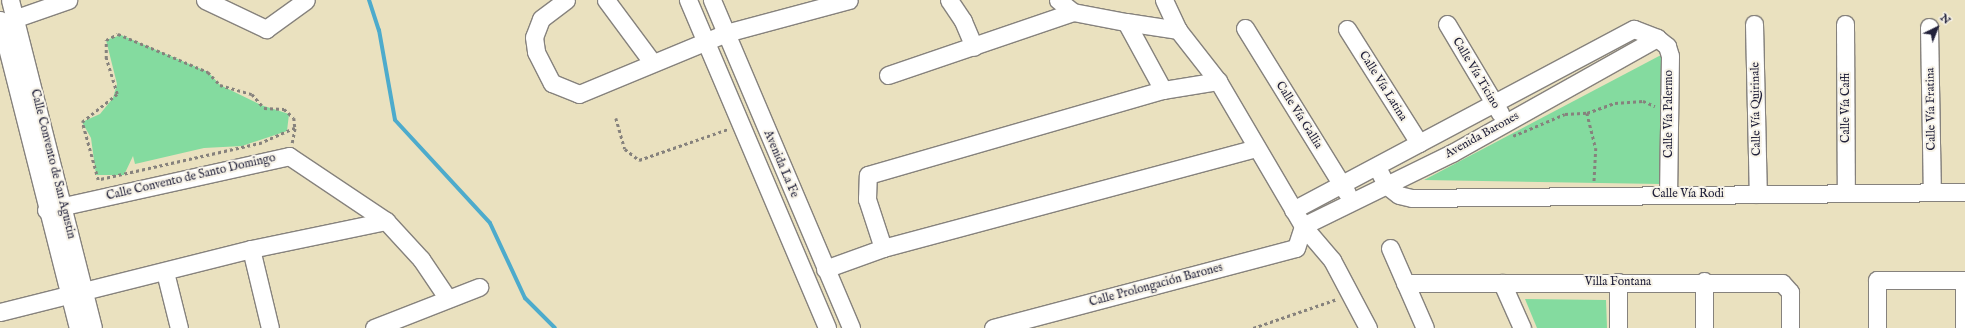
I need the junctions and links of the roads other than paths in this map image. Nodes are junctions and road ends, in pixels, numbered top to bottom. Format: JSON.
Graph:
{"nodes":[{"id":1,"x":6,"y":0,"type":"edge"},
{"id":2,"x":10,"y":0,"type":"edge"},
{"id":3,"x":68,"y":0,"type":"edge"},
{"id":4,"x":205,"y":0,"type":"edge"},
{"id":5,"x":306,"y":0,"type":"edge"},
{"id":6,"x":566,"y":0,"type":"edge"},
{"id":7,"x":606,"y":0,"type":"edge"},
{"id":8,"x":688,"y":0,"type":"edge"},
{"id":9,"x":712,"y":0,"type":"edge"},
{"id":10,"x":848,"y":0,"type":"edge"},
{"id":11,"x":949,"y":0,"type":"edge"},
{"id":12,"x":1058,"y":0,"type":"edge"},
{"id":13,"x":1164,"y":0,"type":"edge"},
{"id":14,"x":0,"y":1,"type":"edge"},
{"id":15,"x":1072,"y":12,"type":"junction"},
{"id":16,"x":5,"y":21,"type":"edge"},
{"id":17,"x":1126,"y":22,"type":"junction"},
{"id":18,"x":1447,"y":24,"type":"dead end"},
{"id":19,"x":1754,"y":24,"type":"dead end"},
{"id":20,"x":1845,"y":24,"type":"dead end"},
{"id":21,"x":1929,"y":27,"type":"dead end"},
{"id":22,"x":1246,"y":28,"type":"dead end"},
{"id":23,"x":1347,"y":28,"type":"dead end"},
{"id":24,"x":1178,"y":30,"type":"junction"},
{"id":25,"x":726,"y":33,"type":"junction"},
{"id":26,"x":1657,"y":38,"type":"junction"},
{"id":27,"x":706,"y":40,"type":"junction"},
{"id":28,"x":974,"y":47,"type":"junction"},
{"id":29,"x":652,"y":62,"type":"junction"},
{"id":30,"x":888,"y":75,"type":"dead end"},
{"id":31,"x":1218,"y":81,"type":"junction"},
{"id":32,"x":1163,"y":90,"type":"junction"},
{"id":33,"x":1494,"y":103,"type":"junction"},
{"id":34,"x":40,"y":112,"type":"junction"},
{"id":35,"x":23,"y":114,"type":"junction"},
{"id":36,"x":1505,"y":122,"type":"junction"},
{"id":37,"x":1418,"y":143,"type":"junction"},
{"id":38,"x":1255,"y":148,"type":"junction"},
{"id":39,"x":1377,"y":167,"type":"junction"},
{"id":40,"x":1342,"y":184,"type":"junction"},
{"id":41,"x":1386,"y":185,"type":"junction"},
{"id":42,"x":1932,"y":192,"type":"junction"},
{"id":43,"x":1965,"y":192,"type":"edge"},
{"id":44,"x":1846,"y":193,"type":"junction"},
{"id":45,"x":1758,"y":194,"type":"junction"},
{"id":46,"x":1668,"y":195,"type":"junction"},
{"id":47,"x":1351,"y":202,"type":"junction"},
{"id":48,"x":64,"y":206,"type":"junction"},
{"id":49,"x":46,"y":210,"type":"junction"},
{"id":50,"x":1293,"y":210,"type":"junction"},
{"id":51,"x":386,"y":221,"type":"junction"},
{"id":52,"x":1303,"y":226,"type":"junction"},
{"id":53,"x":883,"y":248,"type":"junction"},
{"id":54,"x":1390,"y":248,"type":"dead end"},
{"id":55,"x":251,"y":249,"type":"junction"},
{"id":56,"x":825,"y":269,"type":"junction"},
{"id":57,"x":165,"y":272,"type":"junction"},
{"id":58,"x":1965,"y":280,"type":"edge"},
{"id":59,"x":1704,"y":281,"type":"junction"},
{"id":60,"x":1618,"y":282,"type":"junction"},
{"id":61,"x":1405,"y":283,"type":"junction"},
{"id":62,"x":1502,"y":283,"type":"junction"},
{"id":63,"x":479,"y":286,"type":"dead end"},
{"id":64,"x":76,"y":294,"type":"junction"},
{"id":65,"x":448,"y":299,"type":"junction"},
{"id":66,"x":0,"y":312,"type":"edge"},
{"id":67,"x":1042,"y":322,"type":"edge"},
{"id":68,"x":78,"y":328,"type":"edge"},
{"id":69,"x":93,"y":328,"type":"edge"},
{"id":70,"x":179,"y":328,"type":"edge"},
{"id":71,"x":270,"y":328,"type":"edge"},
{"id":72,"x":374,"y":328,"type":"edge"},
{"id":73,"x":827,"y":328,"type":"edge"},
{"id":74,"x":851,"y":328,"type":"edge"},
{"id":75,"x":993,"y":328,"type":"edge"},
{"id":76,"x":1368,"y":328,"type":"edge"},
{"id":77,"x":1425,"y":328,"type":"edge"},
{"id":78,"x":1522,"y":328,"type":"edge"},
{"id":79,"x":1618,"y":328,"type":"edge"},
{"id":80,"x":1704,"y":328,"type":"edge"},
{"id":81,"x":1790,"y":328,"type":"edge"},
{"id":82,"x":1877,"y":328,"type":"edge"},
{"id":83,"x":1964,"y":328,"type":"edge"}],
"edges":[{"from":1,"to":14,"type":"street"},
{"from":2,"to":16,"type":"street","name":"Calle Convento de San Agustin"},
{"from":3,"to":16,"type":"street"},
{"from":4,"to":5,"type":"street"},
{"from":6,"to":29,"type":"street"},
{"from":7,"to":29,"type":"street"},
{"from":8,"to":27,"type":"street","name":"Avenida La Fe"},
{"from":9,"to":25,"type":"street","name":"Avenida La Fe"},
{"from":10,"to":25,"type":"street"},
{"from":11,"to":28,"type":"street"},
{"from":12,"to":15,"type":"street"},
{"from":13,"to":24,"type":"street"},
{"from":15,"to":17,"type":"street"},
{"from":15,"to":28,"type":"street"},
{"from":16,"to":34,"type":"street","name":"Calle Convento de San Agustin"},
{"from":16,"to":35,"type":"street","name":"Calle Convento de San Agustin"},
{"from":17,"to":24,"type":"street"},
{"from":17,"to":32,"type":"street"},
{"from":18,"to":33,"type":"street","name":"Calle Vía Ticino"},
{"from":19,"to":45,"type":"street","name":"Calle Vía Quirinale"},
{"from":20,"to":44,"type":"street","name":"Calle Vía Caffi"},
{"from":21,"to":42,"type":"street","name":"Calle Vía Fratina"},
{"from":22,"to":40,"type":"street","name":"Calle Vía Gallia"},
{"from":23,"to":37,"type":"street","name":"Calle Vía Latina"},
{"from":24,"to":31,"type":"street"},
{"from":25,"to":27,"type":"street"},
{"from":25,"to":56,"type":"street","name":"Avenida La Fe"},
{"from":26,"to":33,"type":"street","name":"Avenida Barones"},
{"from":26,"to":36,"type":"street","name":"Avenida Barones"},
{"from":26,"to":46,"type":"street","name":"Calle Vía Palermo"},
{"from":27,"to":29,"type":"street"},
{"from":27,"to":73,"type":"street","name":"Avenida La Fe"},
{"from":28,"to":30,"type":"street"},
{"from":31,"to":32,"type":"street"},
{"from":31,"to":38,"type":"street"},
{"from":32,"to":53,"type":"street"},
{"from":33,"to":36,"type":"street","name":"Calle Vía Ticino"},
{"from":33,"to":37,"type":"street","name":"Avenida Barones"},
{"from":34,"to":35,"type":"street"},
{"from":34,"to":48,"type":"street","name":"Calle Convento de San Agustin"},
{"from":35,"to":49,"type":"street","name":"Calle Convento de San Agustin"},
{"from":36,"to":41,"type":"street","name":"Avenida Barones"},
{"from":37,"to":39,"type":"street","name":"Avenida Barones"},
{"from":38,"to":50,"type":"street"},
{"from":38,"to":53,"type":"street"},
{"from":39,"to":40,"type":"street","name":"Avenida Barones"},
{"from":39,"to":41,"type":"street"},
{"from":40,"to":47,"type":"street","name":"Calle Vía Gallia"},
{"from":40,"to":50,"type":"street","name":"Avenida Barones"},
{"from":41,"to":46,"type":"street","name":"Calle Vía Rodi"},
{"from":41,"to":47,"type":"street","name":"Avenida Barones"},
{"from":42,"to":43,"type":"street","name":"Calle Vía Rodi"},
{"from":42,"to":44,"type":"street","name":"Calle Vía Rodi"},
{"from":44,"to":45,"type":"street","name":"Calle Vía Rodi"},
{"from":45,"to":46,"type":"street","name":"Calle Vía Rodi"},
{"from":47,"to":52,"type":"street","name":"Avenida Barones"},
{"from":48,"to":49,"type":"street","name":"Calle Convento de Santo Domingo"},
{"from":48,"to":51,"type":"street","name":"Calle Convento de Santo Domingo"},
{"from":48,"to":64,"type":"street","name":"Calle Convento de San Agustin"},
{"from":49,"to":64,"type":"street","name":"Calle Convento de San Agustin"},
{"from":50,"to":52,"type":"street"},
{"from":51,"to":55,"type":"street"},
{"from":51,"to":65,"type":"street","name":"Calle Convento de Santo Domingo"},
{"from":52,"to":67,"type":"street","name":"Calle Prolongación Barones"},
{"from":52,"to":76,"type":"street"},
{"from":53,"to":56,"type":"street"},
{"from":54,"to":61,"type":"street"},
{"from":55,"to":57,"type":"street"},
{"from":55,"to":71,"type":"street"},
{"from":56,"to":74,"type":"street","name":"Avenida La Fe"},
{"from":57,"to":64,"type":"street"},
{"from":57,"to":70,"type":"street"},
{"from":58,"to":82,"type":"street"},
{"from":58,"to":83,"type":"street"},
{"from":59,"to":60,"type":"street","name":"Villa Fontana"},
{"from":59,"to":80,"type":"street"},
{"from":59,"to":81,"type":"street","name":"Villa Fontana"},
{"from":60,"to":62,"type":"street","name":"Villa Fontana"},
{"from":60,"to":79,"type":"street"},
{"from":61,"to":62,"type":"street","name":"Villa Fontana"},
{"from":61,"to":77,"type":"street"},
{"from":62,"to":78,"type":"street"},
{"from":63,"to":65,"type":"street"},
{"from":64,"to":66,"type":"street"},
{"from":64,"to":68,"type":"street","name":"Calle Convento de San Agustin"},
{"from":64,"to":69,"type":"street","name":"Calle Convento de San Agustin"},
{"from":65,"to":72,"type":"street"},
{"from":67,"to":75,"type":"street","name":"Calle Prolongación Barones"}]}
